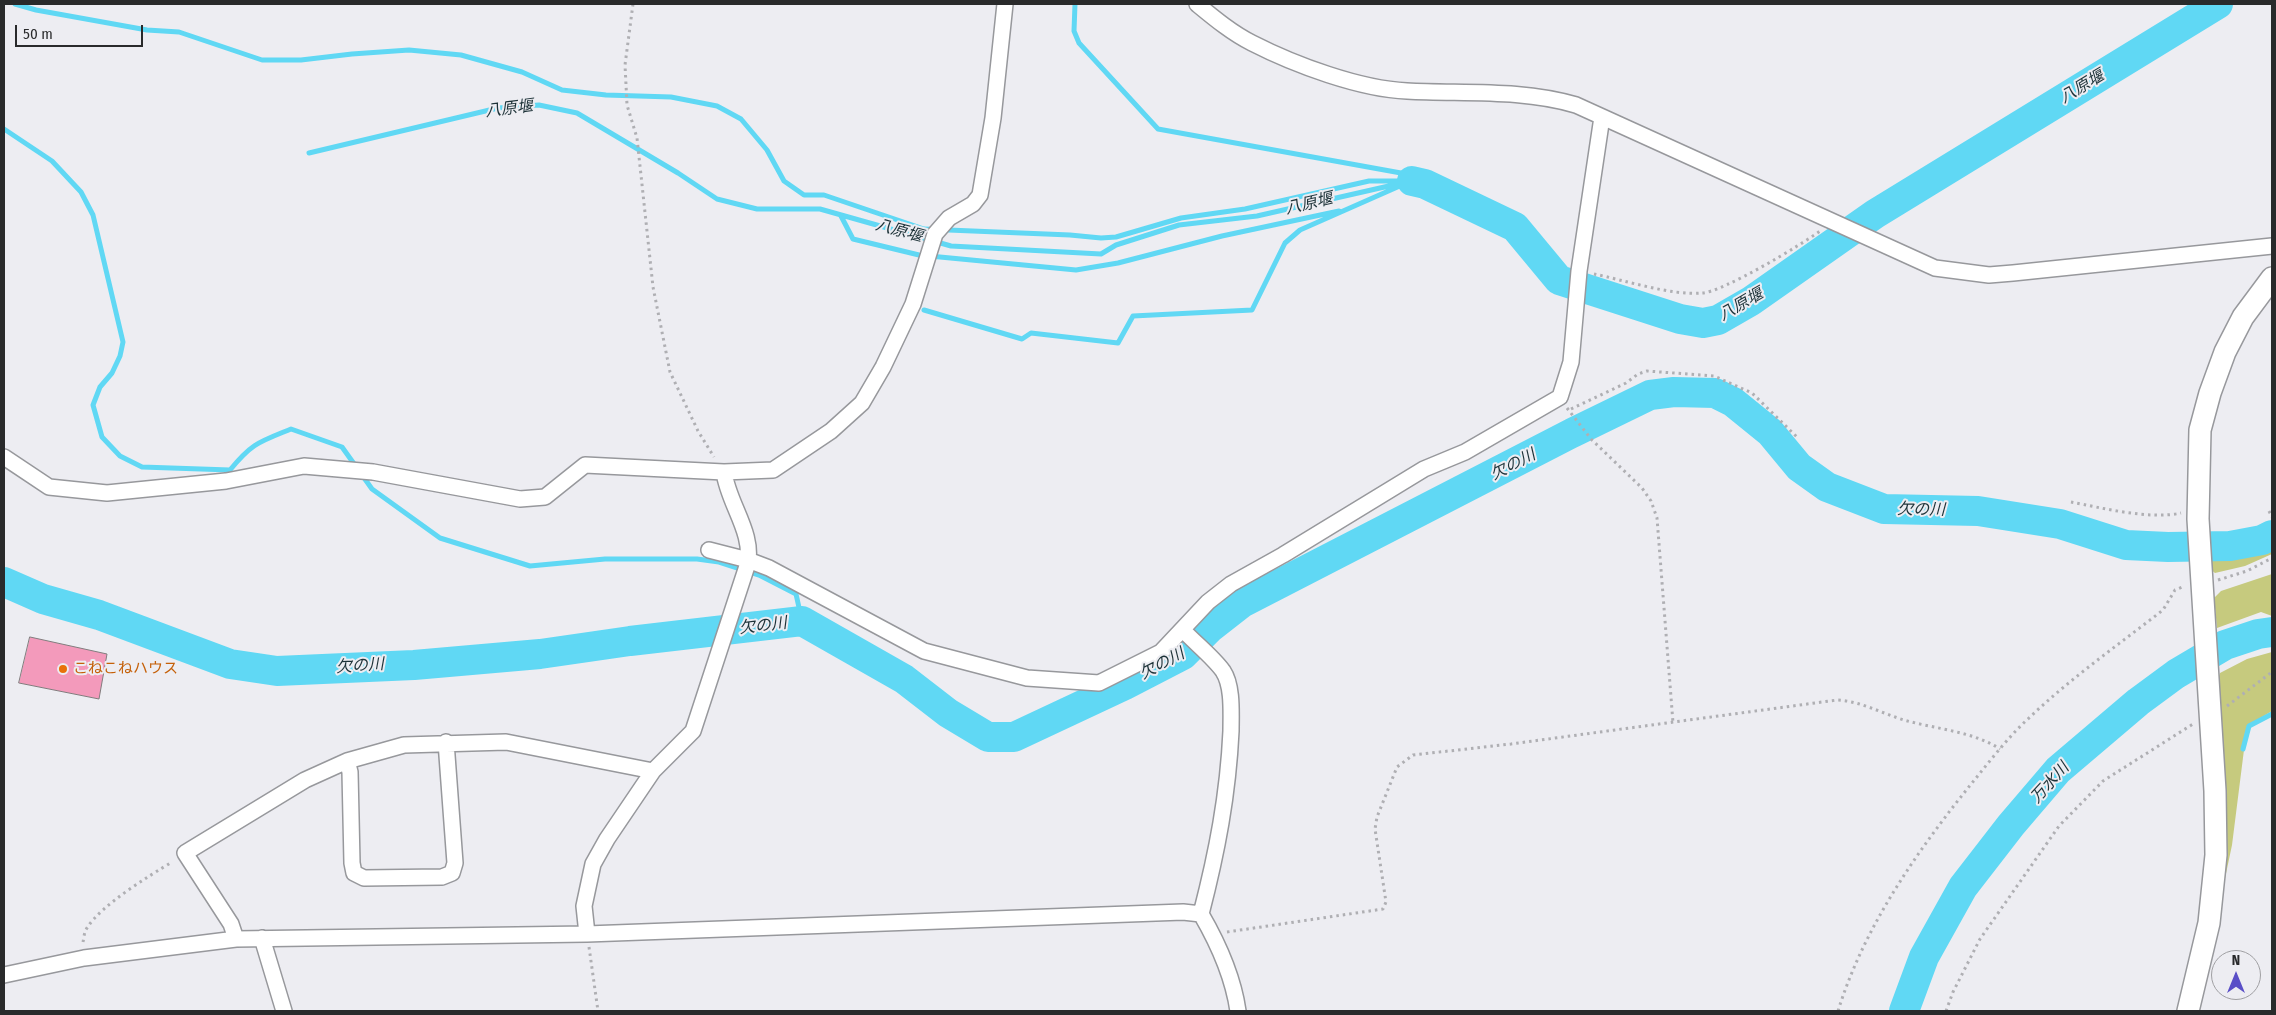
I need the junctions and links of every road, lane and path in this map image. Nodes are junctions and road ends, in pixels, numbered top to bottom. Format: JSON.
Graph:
{"nodes":[{"id":1,"x":634,"y":4,"type":"edge"},
{"id":2,"x":1005,"y":4,"type":"edge"},
{"id":3,"x":1197,"y":4,"type":"edge"},
{"id":4,"x":1602,"y":117,"type":"junction"},
{"id":5,"x":1834,"y":223,"type":"junction"},
{"id":6,"x":2272,"y":246,"type":"edge"},
{"id":7,"x":1578,"y":276,"type":"junction"},
{"id":8,"x":2272,"y":278,"type":"edge"},
{"id":9,"x":1568,"y":410,"type":"dead end"},
{"id":10,"x":1572,"y":416,"type":"dead end"},
{"id":11,"x":1799,"y":438,"type":"dead end"},
{"id":12,"x":4,"y":457,"type":"edge"},
{"id":13,"x":724,"y":472,"type":"junction"},
{"id":14,"x":2071,"y":502,"type":"dead end"},
{"id":15,"x":2269,"y":511,"type":"dead end"},
{"id":16,"x":2198,"y":515,"type":"junction"},
{"id":17,"x":2272,"y":517,"type":"edge"},
{"id":18,"x":709,"y":550,"type":"dead end"},
{"id":19,"x":2272,"y":558,"type":"edge"},
{"id":20,"x":748,"y":563,"type":"junction"},
{"id":21,"x":2201,"y":578,"type":"junction"},
{"id":22,"x":1186,"y":633,"type":"junction"},
{"id":23,"x":2272,"y":672,"type":"edge"},
{"id":24,"x":2209,"y":709,"type":"junction"},
{"id":25,"x":1673,"y":723,"type":"junction"},
{"id":26,"x":446,"y":742,"type":"junction"},
{"id":27,"x":2000,"y":749,"type":"junction"},
{"id":28,"x":347,"y":761,"type":"junction"},
{"id":29,"x":653,"y":771,"type":"junction"},
{"id":30,"x":185,"y":853,"type":"junction"},
{"id":31,"x":1201,"y":914,"type":"junction"},
{"id":32,"x":587,"y":934,"type":"junction"},
{"id":33,"x":1213,"y":934,"type":"junction"},
{"id":34,"x":262,"y":938,"type":"junction"},
{"id":35,"x":236,"y":939,"type":"junction"},
{"id":36,"x":84,"y":958,"type":"junction"},
{"id":37,"x":4,"y":975,"type":"edge"},
{"id":38,"x":284,"y":1011,"type":"edge"},
{"id":39,"x":598,"y":1011,"type":"edge"},
{"id":40,"x":1238,"y":1011,"type":"edge"},
{"id":41,"x":1838,"y":1011,"type":"edge"},
{"id":42,"x":1946,"y":1011,"type":"edge"},
{"id":43,"x":2188,"y":1011,"type":"edge"}],
"edges":[{"from":1,"to":13,"type":"path"},
{"from":2,"to":13,"type":"street"},
{"from":3,"to":4,"type":"street"},
{"from":4,"to":5,"type":"street"},
{"from":4,"to":7,"type":"street"},
{"from":5,"to":6,"type":"street"},
{"from":5,"to":7,"type":"path"},
{"from":7,"to":22,"type":"street"},
{"from":8,"to":16,"type":"street"},
{"from":9,"to":11,"type":"path"},
{"from":10,"to":25,"type":"path"},
{"from":12,"to":13,"type":"street"},
{"from":13,"to":20,"type":"street"},
{"from":14,"to":16,"type":"path"},
{"from":15,"to":17,"type":"path"},
{"from":16,"to":21,"type":"street"},
{"from":18,"to":20,"type":"street"},
{"from":19,"to":21,"type":"path"},
{"from":20,"to":22,"type":"street"},
{"from":20,"to":29,"type":"street"},
{"from":21,"to":24,"type":"street"},
{"from":21,"to":27,"type":"path"},
{"from":22,"to":31,"type":"street"},
{"from":23,"to":24,"type":"path"},
{"from":24,"to":42,"type":"path"},
{"from":24,"to":43,"type":"street"},
{"from":25,"to":27,"type":"path"},
{"from":25,"to":33,"type":"path"},
{"from":26,"to":28,"type":"street"},
{"from":26,"to":28,"type":"street"},
{"from":26,"to":29,"type":"street"},
{"from":27,"to":41,"type":"path"},
{"from":28,"to":30,"type":"street"},
{"from":29,"to":32,"type":"street"},
{"from":30,"to":35,"type":"street"},
{"from":30,"to":36,"type":"path"},
{"from":31,"to":32,"type":"street"},
{"from":31,"to":33,"type":"street"},
{"from":32,"to":34,"type":"street"},
{"from":32,"to":39,"type":"path"},
{"from":33,"to":40,"type":"street"},
{"from":34,"to":35,"type":"street"},
{"from":34,"to":38,"type":"street"},
{"from":35,"to":36,"type":"street"},
{"from":36,"to":37,"type":"street"}]}
